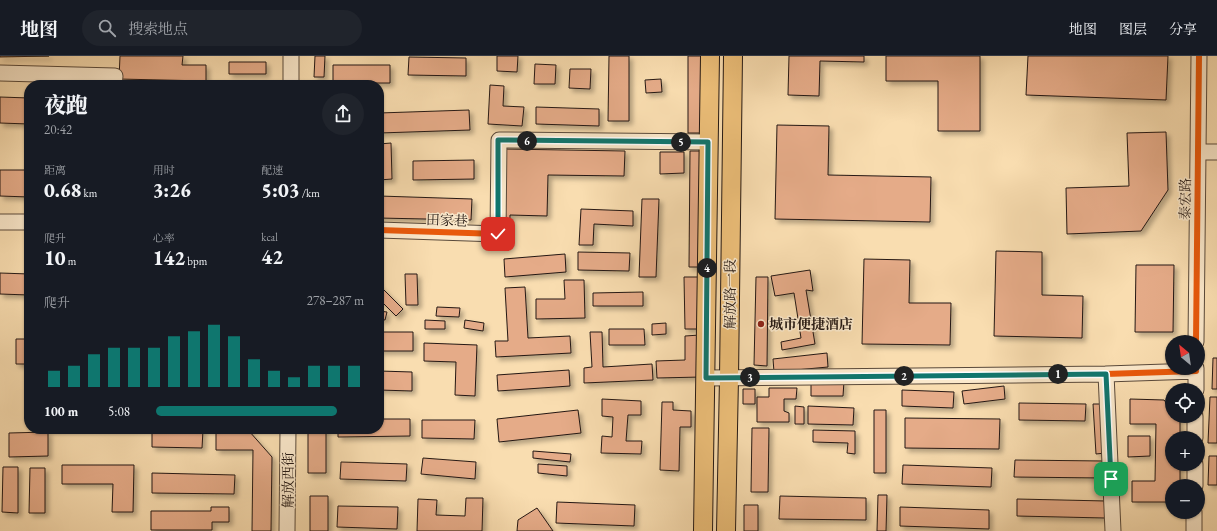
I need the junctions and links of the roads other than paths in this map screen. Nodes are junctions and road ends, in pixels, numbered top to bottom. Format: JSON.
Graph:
{"nodes":[{"id":1,"x":291,"y":56,"type":"edge"},
{"id":2,"x":710,"y":56,"type":"edge"},
{"id":3,"x":733,"y":56,"type":"edge"},
{"id":4,"x":1199,"y":56,"type":"edge"},
{"id":5,"x":0,"y":73,"type":"edge"},
{"id":6,"x":115,"y":80,"type":"edge"},
{"id":7,"x":291,"y":80,"type":"edge"},
{"id":8,"x":708,"y":142,"type":"junction"},
{"id":9,"x":1198,"y":152,"type":"junction"},
{"id":10,"x":1217,"y":152,"type":"edge"},
{"id":11,"x":0,"y":222,"type":"edge"},
{"id":12,"x":24,"y":222,"type":"edge"},
{"id":13,"x":384,"y":230,"type":"edge"},
{"id":14,"x":1196,"y":335,"type":"edge"},
{"id":15,"x":1165,"y":371,"type":"edge"},
{"id":16,"x":1106,"y":374,"type":"junction"},
{"id":17,"x":706,"y":378,"type":"junction"},
{"id":18,"x":729,"y":378,"type":"junction"},
{"id":19,"x":288,"y":434,"type":"edge"},
{"id":20,"x":1194,"y":519,"type":"edge"},
{"id":21,"x":287,"y":531,"type":"edge"},
{"id":22,"x":703,"y":531,"type":"edge"},
{"id":23,"x":726,"y":531,"type":"edge"},
{"id":24,"x":1114,"y":531,"type":"edge"},
{"id":25,"x":1194,"y":531,"type":"edge"}],
"edges":[{"from":1,"to":7,"type":"street"},
{"from":2,"to":8,"type":"main road","name":"解放路一段"},
{"from":3,"to":18,"type":"main road","name":"解放路一段"},
{"from":4,"to":9,"type":"street","name":"泰宏路"},
{"from":5,"to":6,"type":"street"},
{"from":8,"to":13,"type":"street","name":"田家巷"},
{"from":8,"to":17,"type":"main road","name":"解放路一段"},
{"from":9,"to":10,"type":"street"},
{"from":9,"to":14,"type":"street","name":"泰宏路"},
{"from":11,"to":12,"type":"street"},
{"from":15,"to":16,"type":"street"},
{"from":16,"to":18,"type":"street"},
{"from":16,"to":24,"type":"street"},
{"from":17,"to":18,"type":"street"},
{"from":17,"to":22,"type":"main road","name":"解放路一段"},
{"from":18,"to":23,"type":"main road","name":"解放路一段"},
{"from":19,"to":21,"type":"street","name":"解放西街"},
{"from":20,"to":25,"type":"street"}]}
